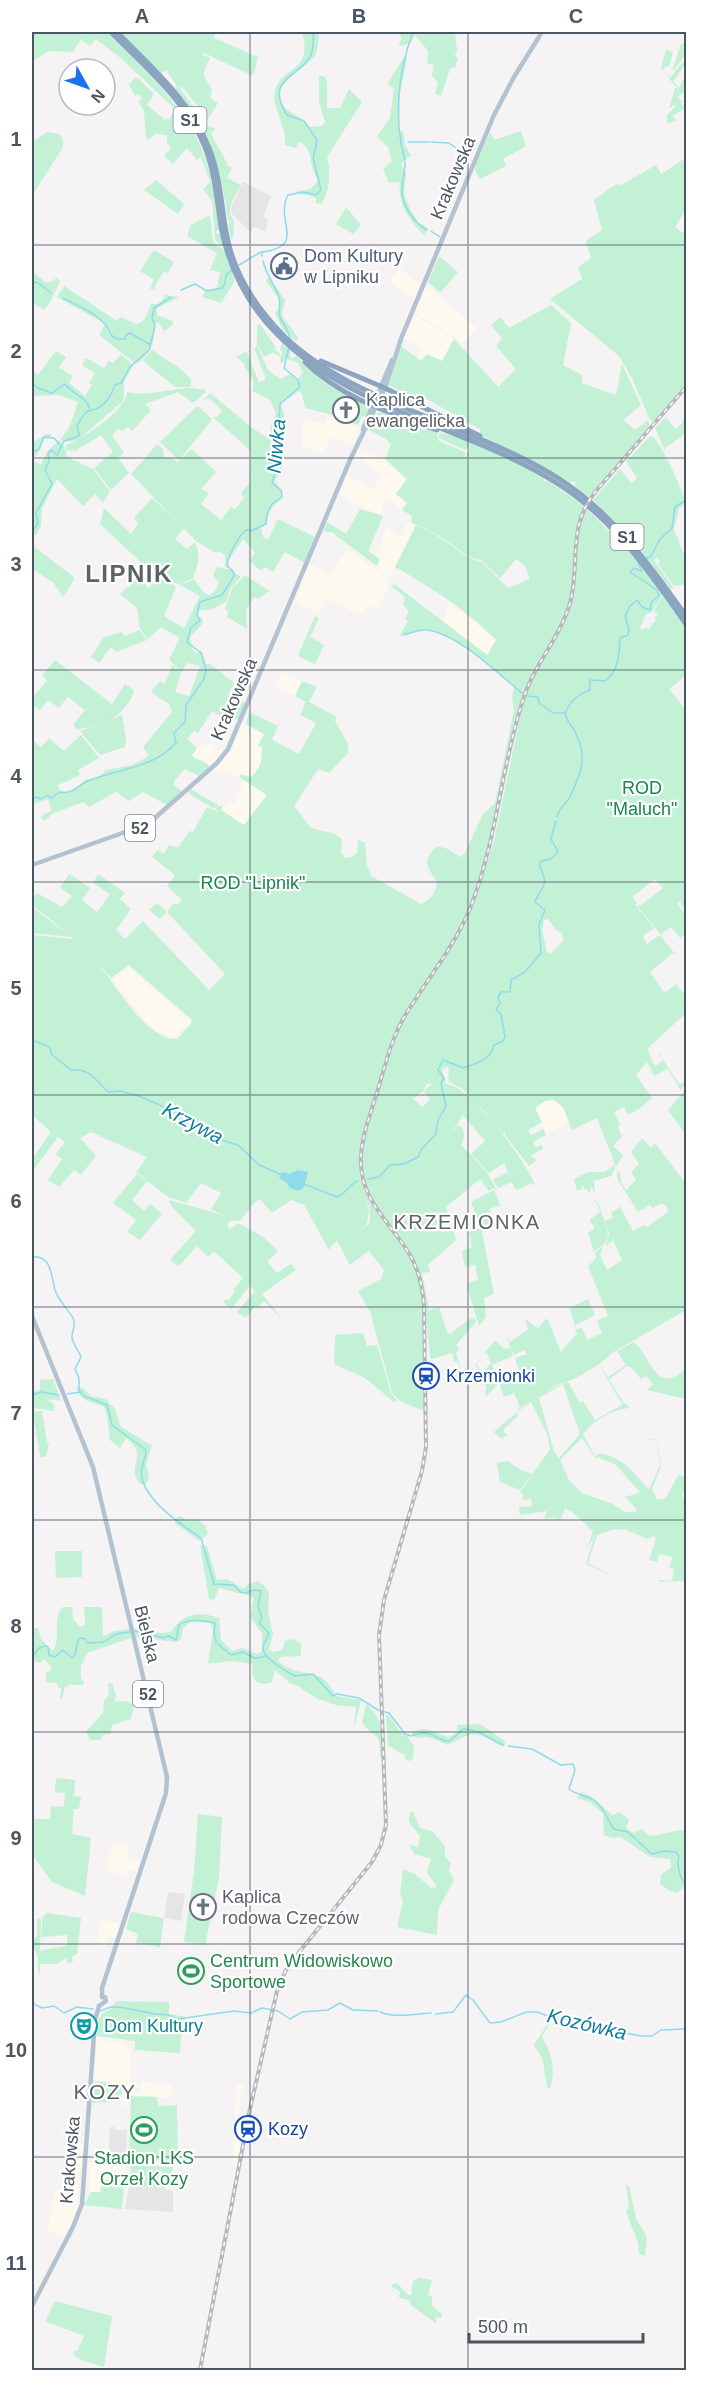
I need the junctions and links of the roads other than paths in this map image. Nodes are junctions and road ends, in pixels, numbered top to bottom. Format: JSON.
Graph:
{"nodes":[{"id":1,"x":111,"y":32,"type":"edge"},
{"id":2,"x":117,"y":32,"type":"edge"},
{"id":3,"x":542,"y":32,"type":"edge"},
{"id":4,"x":224,"y":233,"type":"junction"},
{"id":5,"x":295,"y":348,"type":"junction"},
{"id":6,"x":382,"y":389,"type":"junction"},
{"id":7,"x":375,"y":405,"type":"junction"},
{"id":8,"x":470,"y":440,"type":"junction"},
{"id":9,"x":513,"y":455,"type":"junction"},
{"id":10,"x":571,"y":490,"type":"junction"},
{"id":11,"x":669,"y":596,"type":"junction"},
{"id":12,"x":687,"y":616,"type":"edge"},
{"id":13,"x":687,"y":624,"type":"edge"},
{"id":14,"x":32,"y":865,"type":"edge"},
{"id":15,"x":32,"y":1316,"type":"edge"},
{"id":16,"x":98,"y":2007,"type":"joint"},
{"id":17,"x":32,"y":2306,"type":"edge"}],
"edges":[{"from":1,"to":4,"type":"highway","number":"S1"},
{"from":2,"to":4,"type":"highway","number":"S1"},
{"from":3,"to":6,"type":"main road","name":"Krakowska","number":"52"},
{"from":4,"to":5,"type":"highway","number":"S1"},
{"from":5,"to":6,"type":"highway"},
{"from":5,"to":7,"type":"highway"},
{"from":5,"to":8,"type":"highway","number":"S1"},
{"from":5,"to":9,"type":"highway","number":"S1"},
{"from":6,"to":7,"type":"main road","name":"Krakowska","number":"52"},
{"from":6,"to":9,"type":"highway"},
{"from":7,"to":8,"type":"highway"},
{"from":7,"to":14,"type":"main road","name":"Krakowska","number":"52"},
{"from":8,"to":10,"type":"highway","number":"S1"},
{"from":9,"to":10,"type":"highway","number":"S1"},
{"from":10,"to":11,"type":"highway","number":"S1"},
{"from":11,"to":12,"type":"highway","number":"S1"},
{"from":11,"to":13,"type":"highway","number":"S1"},
{"from":15,"to":16,"type":"main road","name":"Bielska","number":"52"},
{"from":16,"to":17,"type":"main road","name":"Krakowska","number":"52"}]}
